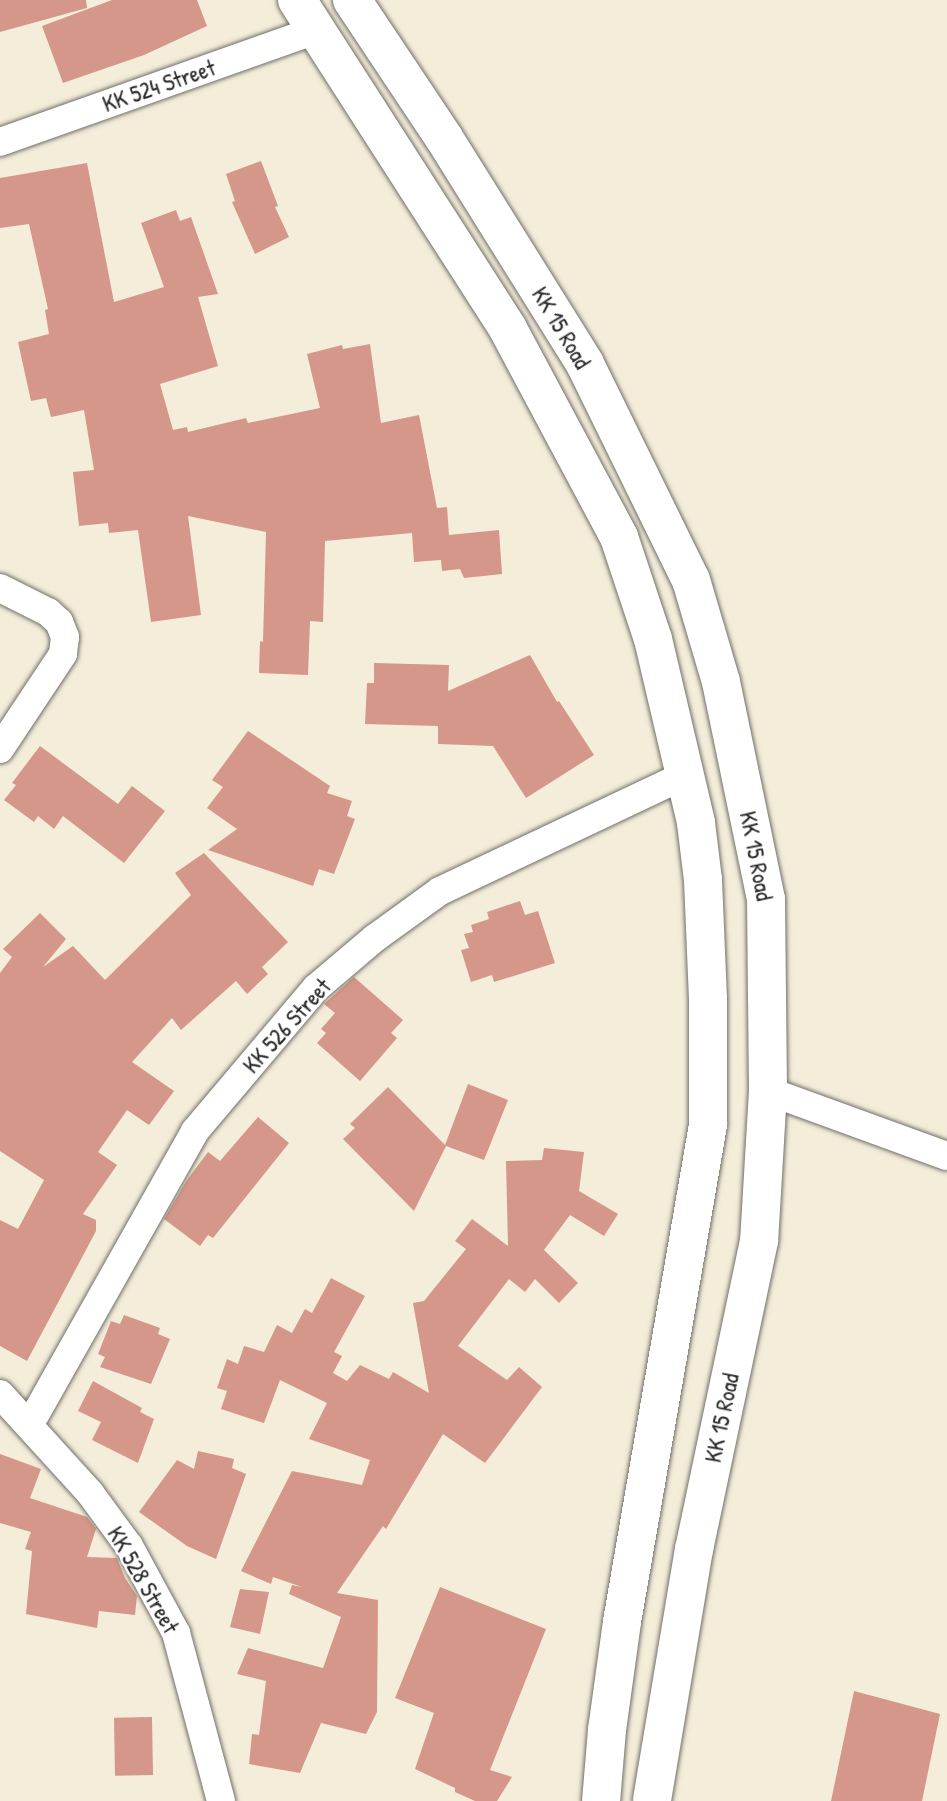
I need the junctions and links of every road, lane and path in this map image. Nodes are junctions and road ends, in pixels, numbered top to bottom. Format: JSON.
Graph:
{"nodes":[{"id":1,"x":352,"y":0,"type":"edge"},
{"id":2,"x":307,"y":15,"type":"edge"},
{"id":3,"x":0,"y":142,"type":"edge"},
{"id":4,"x":0,"y":588,"type":"edge"},
{"id":5,"x":0,"y":749,"type":"edge"},
{"id":6,"x":685,"y":775,"type":"junction"},
{"id":7,"x":768,"y":1091,"type":"junction"},
{"id":8,"x":947,"y":1156,"type":"edge"},
{"id":9,"x":0,"y":1394,"type":"edge"},
{"id":10,"x":30,"y":1424,"type":"junction"},
{"id":11,"x":221,"y":1801,"type":"edge"},
{"id":12,"x":601,"y":1801,"type":"edge"},
{"id":13,"x":652,"y":1801,"type":"edge"}],
"edges":[{"from":1,"to":7,"type":"highway","name":"KK 15 Road"},
{"from":2,"to":3,"type":"street","name":"KK 524 Street"},
{"from":2,"to":6,"type":"highway","name":"KK 15 Road"},
{"from":4,"to":5,"type":"street"},
{"from":6,"to":10,"type":"street","name":"KK 526 Street"},
{"from":6,"to":12,"type":"highway","name":"KK 15 Road"},
{"from":7,"to":8,"type":"street"},
{"from":7,"to":13,"type":"highway","name":"KK 15 Road"},
{"from":9,"to":10,"type":"street","name":"KK 528 Street"},
{"from":10,"to":11,"type":"street","name":"KK 528 Street"}]}
